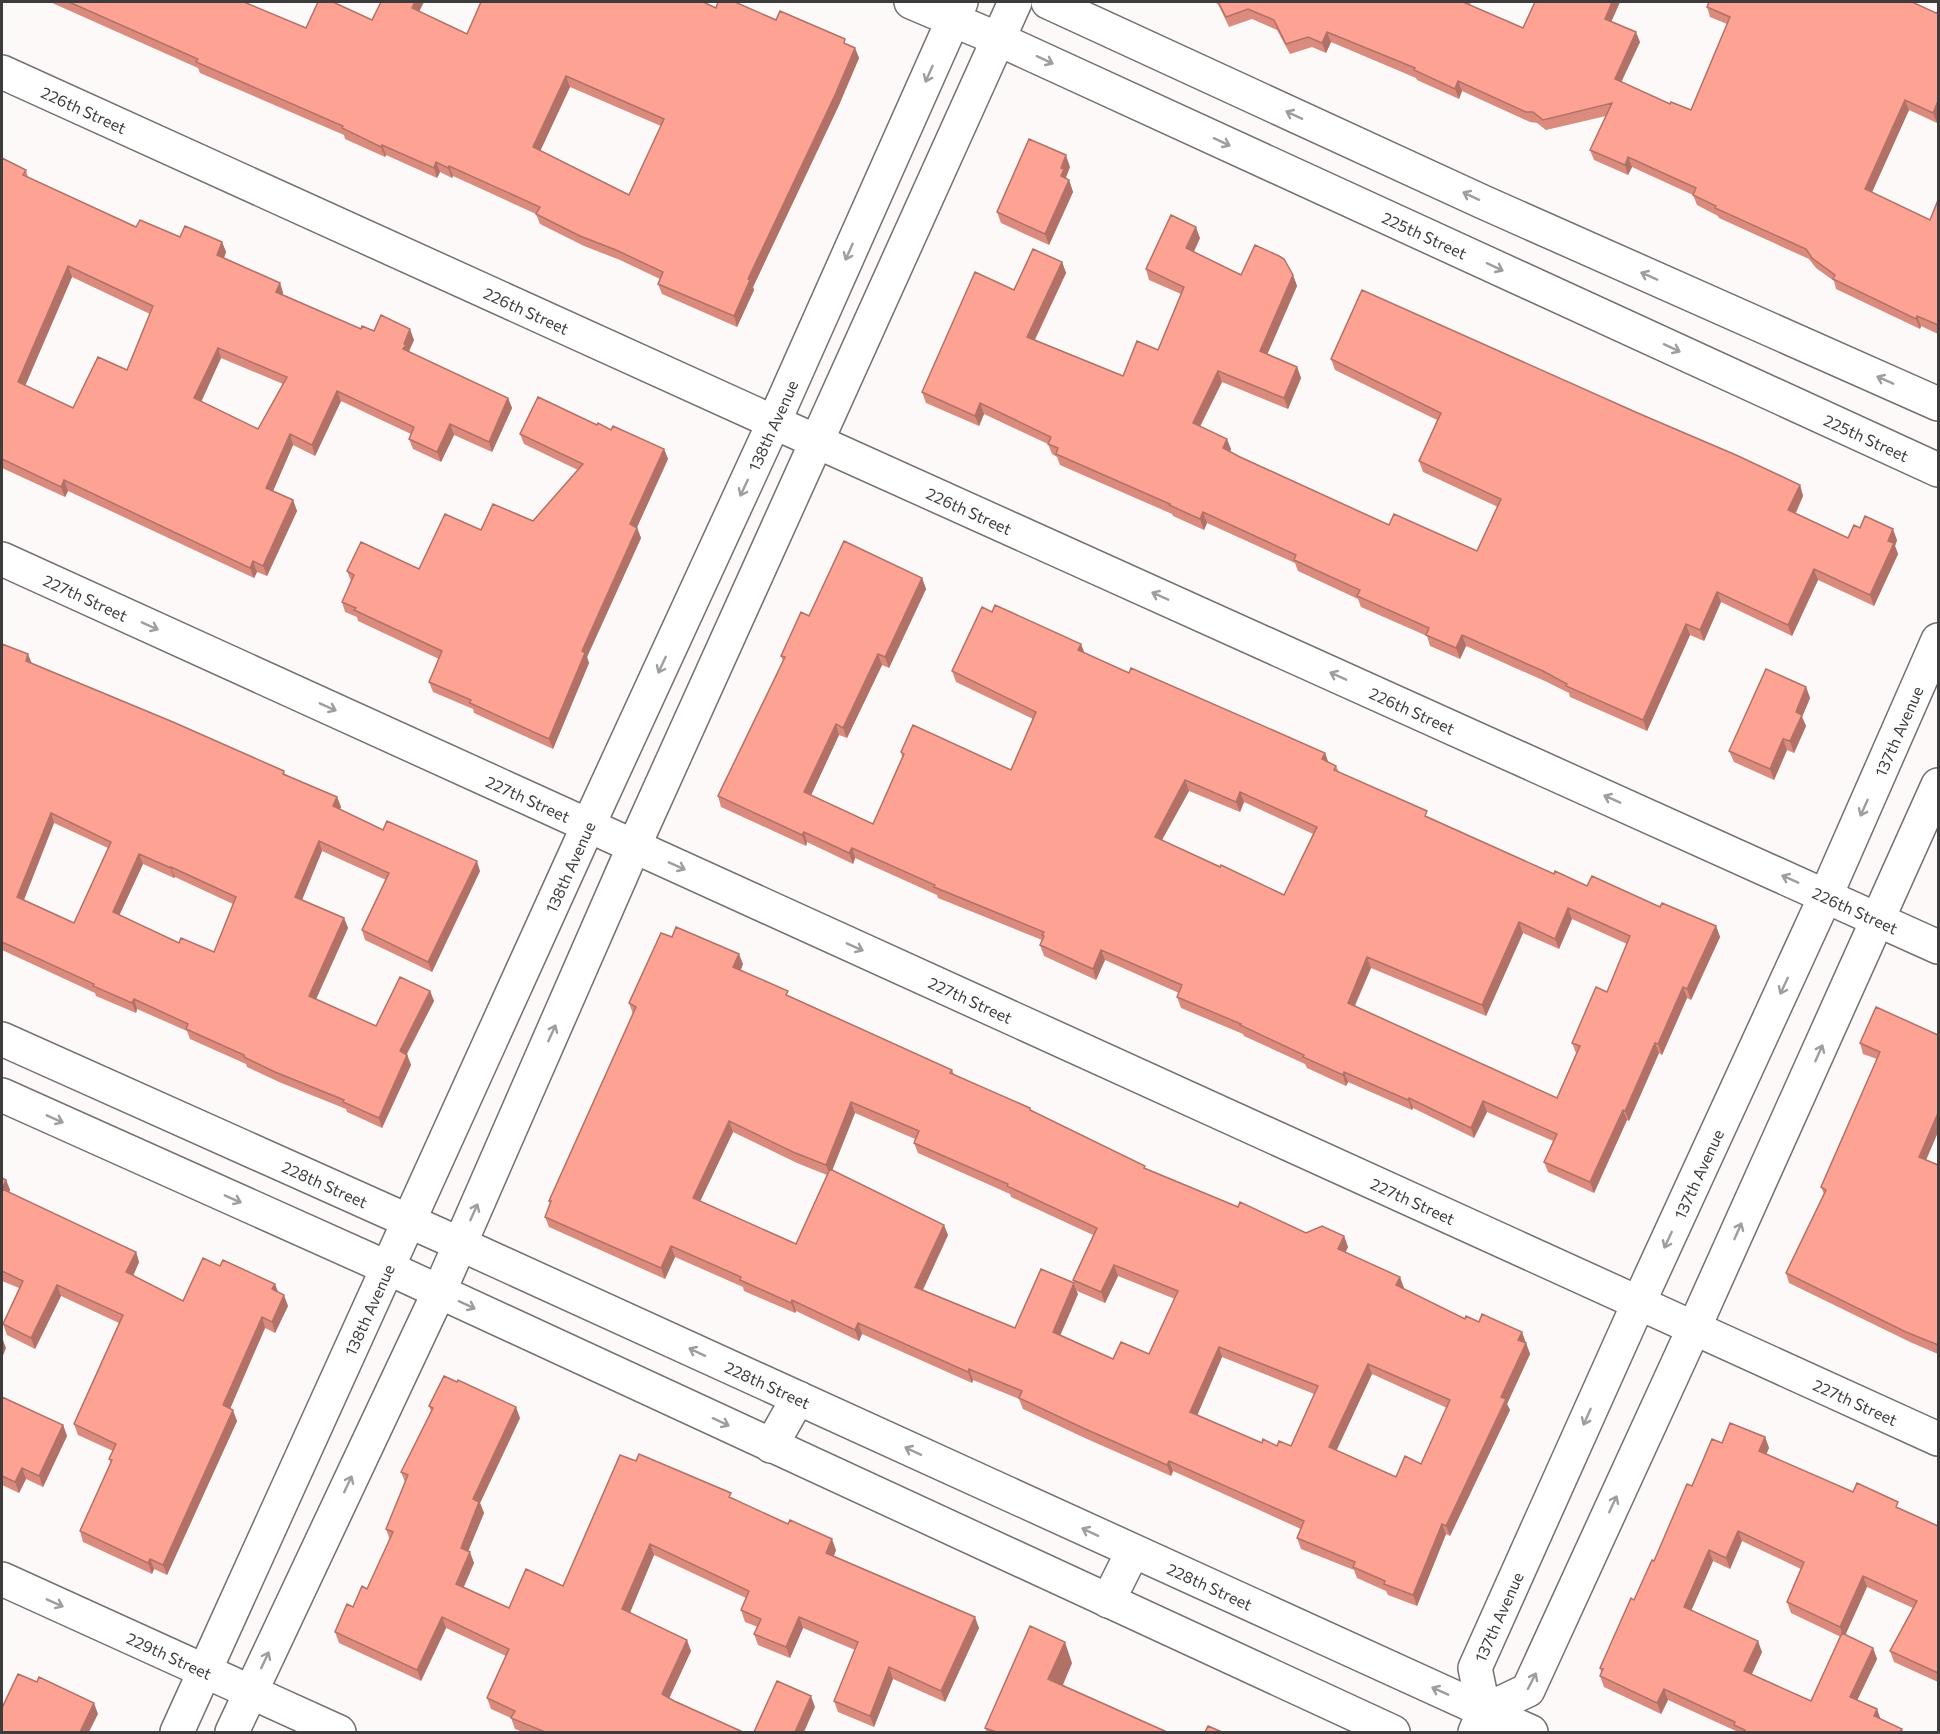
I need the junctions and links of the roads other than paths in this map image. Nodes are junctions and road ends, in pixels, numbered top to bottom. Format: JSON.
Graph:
{"nodes":[{"id":1,"x":911,"y":2,"type":"edge"},
{"id":2,"x":1015,"y":2,"type":"edge"},
{"id":3,"x":1048,"y":2,"type":"edge"},
{"id":4,"x":957,"y":11,"type":"edge"},
{"id":5,"x":998,"y":39,"type":"junction"},
{"id":6,"x":2,"y":72,"type":"edge"},
{"id":7,"x":1938,"y":404,"type":"edge"},
{"id":8,"x":774,"y":422,"type":"junction"},
{"id":9,"x":817,"y":442,"type":"junction"},
{"id":10,"x":1938,"y":470,"type":"edge"},
{"id":11,"x":2,"y":559,"type":"edge"},
{"id":12,"x":1938,"y":640,"type":"edge"},
{"id":13,"x":1938,"y":785,"type":"edge"},
{"id":14,"x":588,"y":826,"type":"junction"},
{"id":15,"x":634,"y":846,"type":"junction"},
{"id":16,"x":1826,"y":895,"type":"junction"},
{"id":17,"x":1879,"y":920,"type":"junction"},
{"id":18,"x":1938,"y":946,"type":"edge"},
{"id":19,"x":2,"y":1039,"type":"edge"},
{"id":20,"x":2,"y":1095,"type":"edge"},
{"id":21,"x":409,"y":1222,"type":"junction"},
{"id":22,"x":460,"y":1244,"type":"junction"},
{"id":23,"x":388,"y":1268,"type":"junction"},
{"id":24,"x":439,"y":1292,"type":"junction"},
{"id":25,"x":1639,"y":1302,"type":"junction"},
{"id":26,"x":1694,"y":1328,"type":"junction"},
{"id":27,"x":798,"y":1398,"type":"junction"},
{"id":28,"x":1938,"y":1438,"type":"edge"},
{"id":29,"x":771,"y":1446,"type":"junction"},
{"id":30,"x":1133,"y":1551,"type":"junction"},
{"id":31,"x":2,"y":1579,"type":"edge"},
{"id":32,"x":1108,"y":1601,"type":"junction"},
{"id":33,"x":204,"y":1672,"type":"junction"},
{"id":34,"x":250,"y":1692,"type":"junction"},
{"id":35,"x":1480,"y":1722,"type":"edge"},
{"id":36,"x":177,"y":1732,"type":"edge"},
{"id":37,"x":232,"y":1732,"type":"edge"},
{"id":38,"x":339,"y":1732,"type":"edge"},
{"id":39,"x":1393,"y":1732,"type":"edge"},
{"id":40,"x":1531,"y":1732,"type":"edge"}],
"edges":[{"from":1,"to":4,"type":"street","name":"225th Street"},
{"from":2,"to":5,"type":"street"},
{"from":7,"to":3,"type":"street","one_way":true},
{"from":4,"to":5,"type":"street","name":"225th Street"},
{"from":4,"to":8,"type":"street","name":"138th Avenue","one_way":true},
{"from":5,"to":9,"type":"street"},
{"from":5,"to":10,"type":"street","name":"225th Street","one_way":true},
{"from":6,"to":8,"type":"street","name":"226th Street"},
{"from":8,"to":9,"type":"street","name":"226th Street"},
{"from":8,"to":14,"type":"street","name":"138th Avenue","one_way":true},
{"from":9,"to":15,"type":"street"},
{"from":16,"to":9,"type":"street","name":"226th Street","one_way":true},
{"from":11,"to":14,"type":"street","name":"227th Street","one_way":true},
{"from":12,"to":16,"type":"street","name":"137th Avenue","one_way":true},
{"from":13,"to":17,"type":"street"},
{"from":14,"to":15,"type":"street","name":"227th Street"},
{"from":14,"to":21,"type":"street","name":"138th Avenue"},
{"from":22,"to":15,"type":"street","one_way":true},
{"from":15,"to":25,"type":"street","name":"227th Street","one_way":true},
{"from":16,"to":17,"type":"street","name":"226th Street"},
{"from":16,"to":25,"type":"street","name":"137th Avenue","one_way":true},
{"from":17,"to":18,"type":"street","name":"226th Street"},
{"from":26,"to":17,"type":"street","one_way":true},
{"from":19,"to":21,"type":"street","name":"228th Street"},
{"from":20,"to":23,"type":"street","one_way":true},
{"from":21,"to":22,"type":"street","name":"228th Street"},
{"from":21,"to":23,"type":"street","name":"138th Avenue"},
{"from":22,"to":24,"type":"street"},
{"from":27,"to":22,"type":"street","name":"228th Street","one_way":true},
{"from":23,"to":24,"type":"street"},
{"from":23,"to":33,"type":"street","name":"138th Avenue"},
{"from":24,"to":29,"type":"street","one_way":true},
{"from":34,"to":24,"type":"street","one_way":true},
{"from":25,"to":26,"type":"street","name":"227th Street"},
{"from":25,"to":35,"type":"street","name":"137th Avenue","one_way":true},
{"from":26,"to":28,"type":"street","name":"227th Street"},
{"from":35,"to":26,"type":"street","one_way":true},
{"from":27,"to":29,"type":"street"},
{"from":30,"to":27,"type":"street","name":"228th Street","one_way":true},
{"from":29,"to":32,"type":"street"},
{"from":30,"to":32,"type":"street"},
{"from":35,"to":30,"type":"street","name":"228th Street","one_way":true},
{"from":31,"to":33,"type":"street","name":"229th Street","one_way":true},
{"from":32,"to":39,"type":"street"},
{"from":33,"to":34,"type":"street","name":"229th Street"},
{"from":33,"to":36,"type":"street","name":"138th Avenue"},
{"from":34,"to":37,"type":"street"},
{"from":34,"to":38,"type":"street","name":"229th Street"},
{"from":35,"to":40,"type":"street","name":"228th Street"}]}
